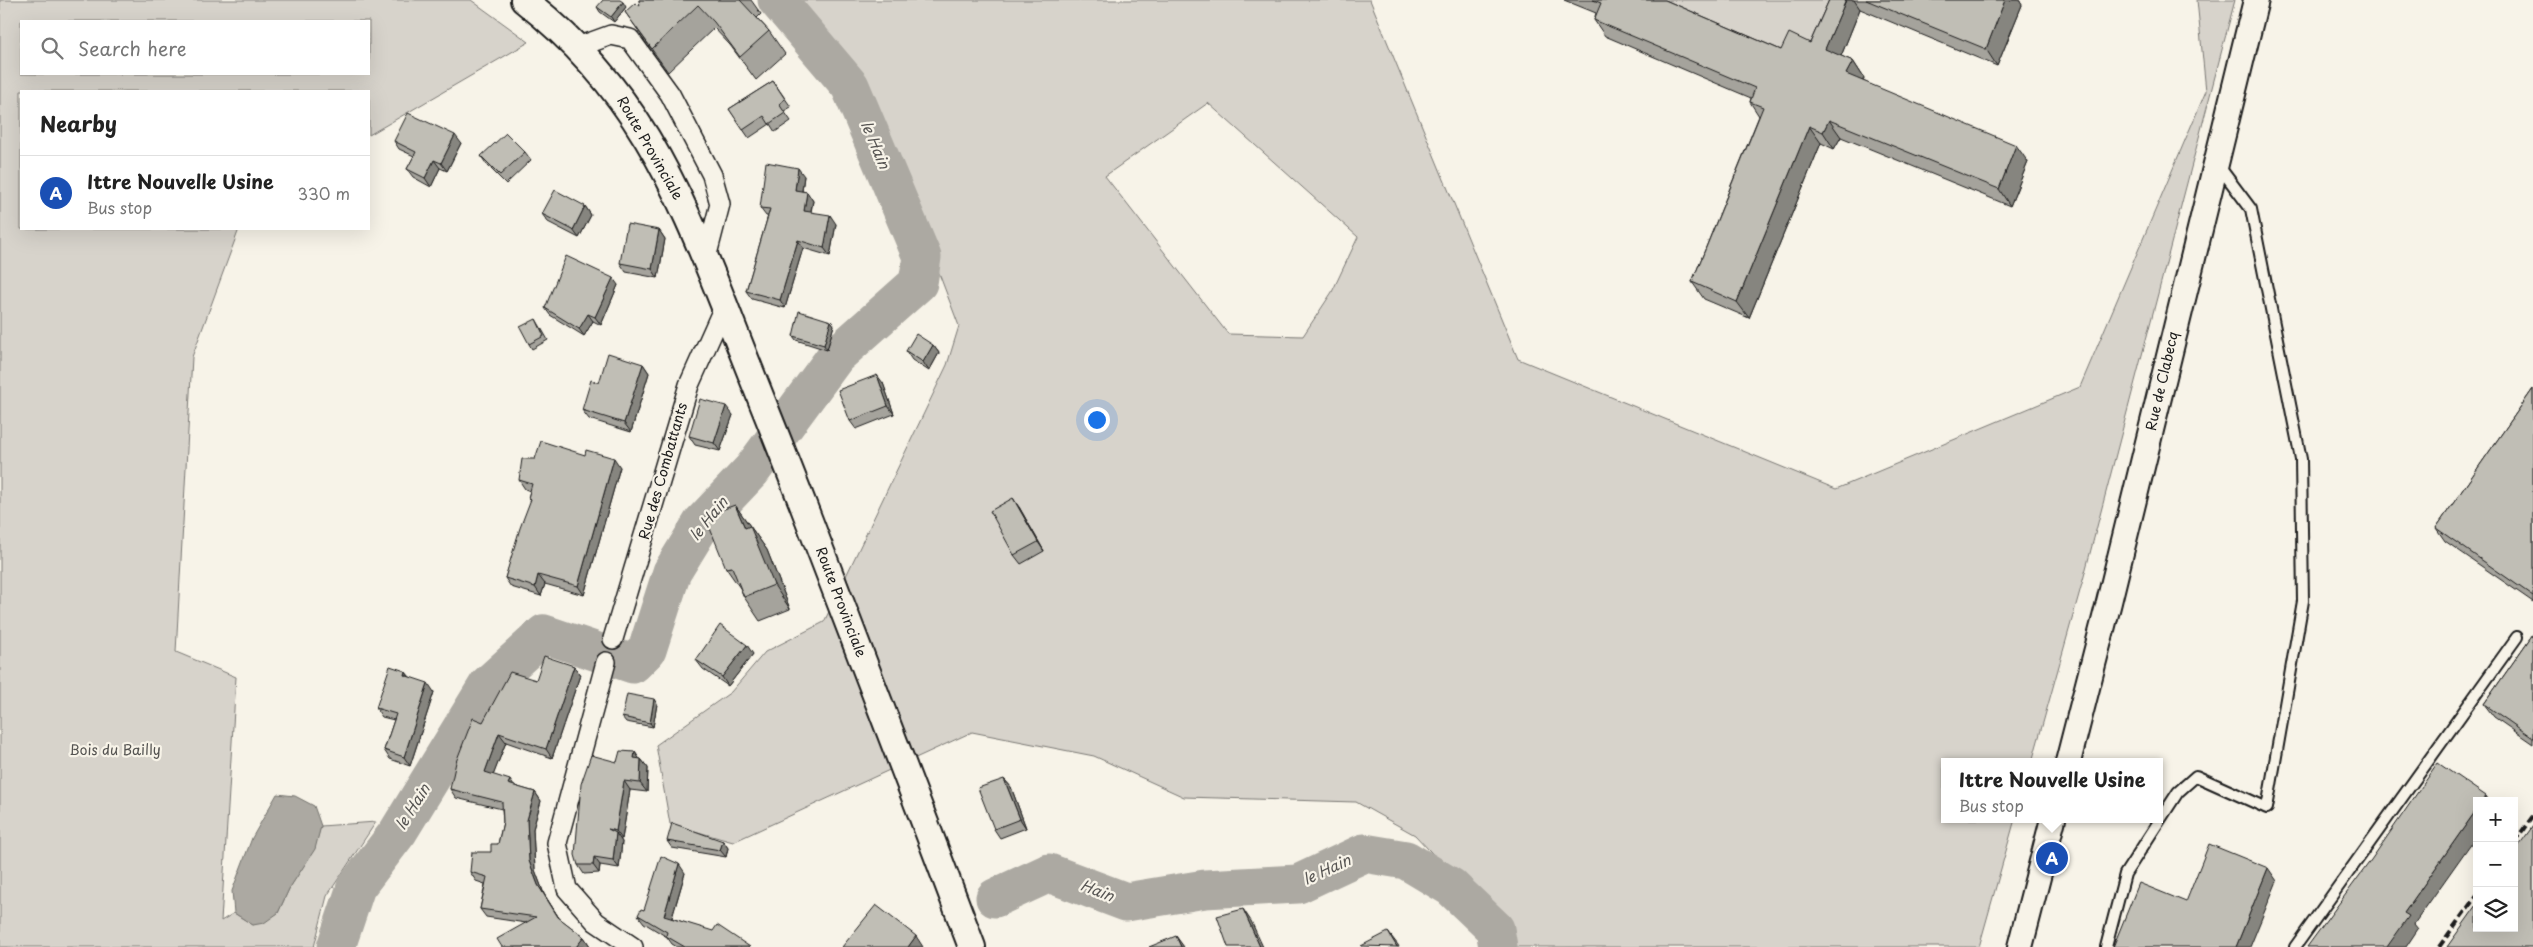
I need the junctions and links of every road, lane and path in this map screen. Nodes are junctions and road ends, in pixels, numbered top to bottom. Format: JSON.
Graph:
{"nodes":[{"id":1,"x":524,"y":0,"type":"edge"},
{"id":2,"x":2256,"y":0,"type":"edge"},
{"id":3,"x":578,"y":47,"type":"junction"},
{"id":4,"x":2216,"y":162,"type":"junction"},
{"id":5,"x":706,"y":258,"type":"junction"},
{"id":6,"x":724,"y":307,"type":"junction"},
{"id":7,"x":2517,"y":637,"type":"dead end"},
{"id":8,"x":613,"y":639,"type":"dead end"},
{"id":9,"x":606,"y":662,"type":"dead end"},
{"id":10,"x":2069,"y":758,"type":"edge"},
{"id":11,"x":2163,"y":815,"type":"edge"},
{"id":12,"x":2052,"y":823,"type":"edge"},
{"id":13,"x":2158,"y":823,"type":"edge"},
{"id":14,"x":632,"y":947,"type":"edge"},
{"id":15,"x":972,"y":947,"type":"edge"},
{"id":16,"x":2020,"y":947,"type":"edge"},
{"id":17,"x":2106,"y":947,"type":"edge"},
{"id":18,"x":2295,"y":947,"type":"edge"}],
"edges":[{"from":1,"to":3,"type":"main road","name":"Route Provinciale"},
{"from":2,"to":4,"type":"street","name":"Rue de Clabecq"},
{"from":3,"to":5,"type":"main road","name":"Route Provinciale"},
{"from":3,"to":5,"type":"street"},
{"from":4,"to":10,"type":"street","name":"Rue de Clabecq"},
{"from":4,"to":11,"type":"lane"},
{"from":5,"to":6,"type":"main road","name":"Route Provinciale"},
{"from":6,"to":8,"type":"street","name":"Rue des Combattants"},
{"from":6,"to":15,"type":"main road","name":"Route Provinciale"},
{"from":7,"to":18,"type":"lane"},
{"from":9,"to":14,"type":"street"},
{"from":12,"to":16,"type":"street"},
{"from":13,"to":17,"type":"lane"}]}
